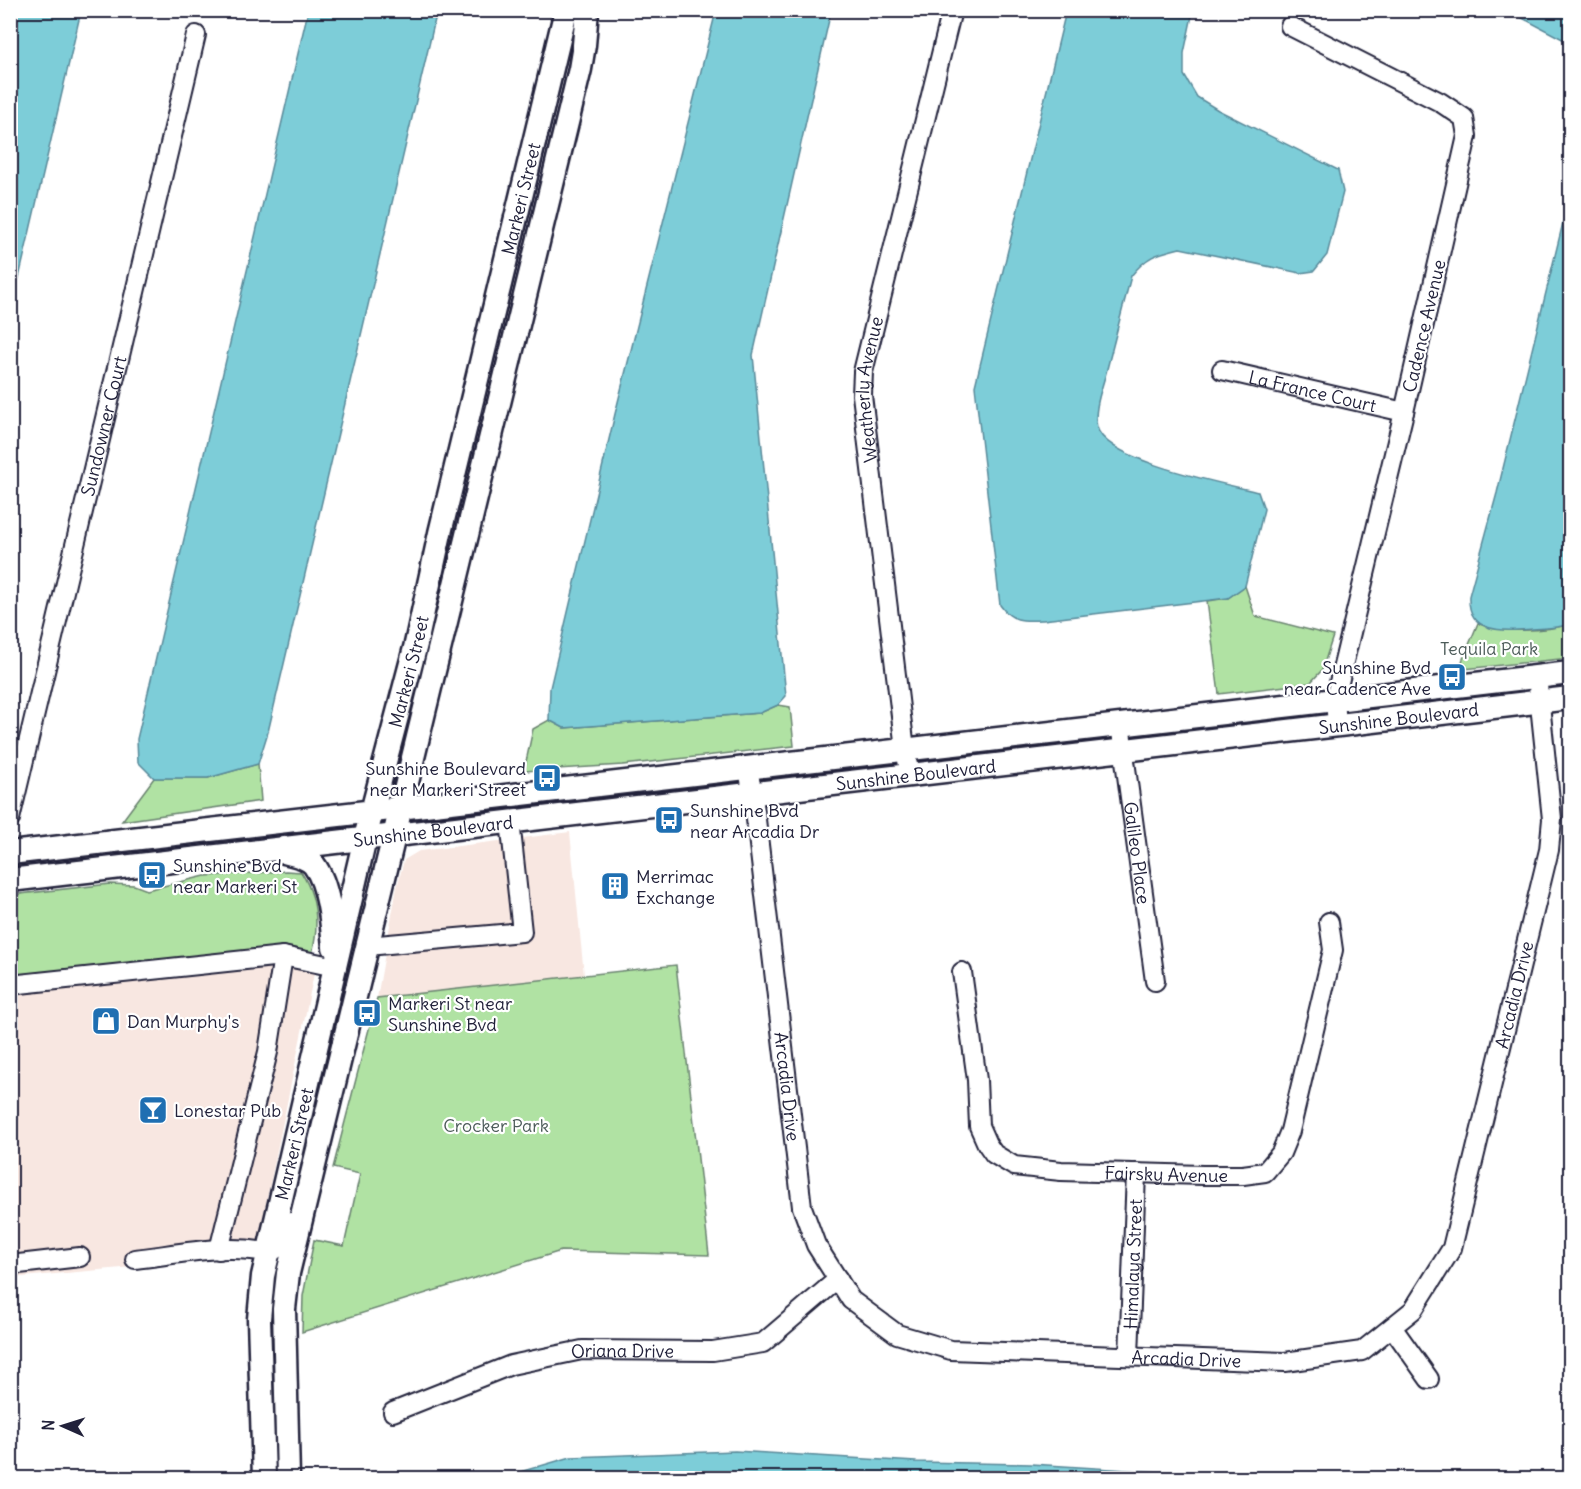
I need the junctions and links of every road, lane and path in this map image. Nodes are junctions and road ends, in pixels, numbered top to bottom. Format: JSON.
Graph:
{"nodes":[{"id":1,"x":566,"y":10,"type":"edge"},
{"id":2,"x":587,"y":10,"type":"edge"},
{"id":3,"x":952,"y":10,"type":"edge"},
{"id":4,"x":1290,"y":26,"type":"dead end"},
{"id":5,"x":196,"y":35,"type":"dead end"},
{"id":6,"x":1222,"y":370,"type":"dead end"},
{"id":7,"x":1404,"y":412,"type":"junction"},
{"id":8,"x":466,"y":425,"type":"junction"},
{"id":9,"x":492,"y":431,"type":"junction"},
{"id":10,"x":1570,"y":673,"type":"edge"},
{"id":11,"x":1537,"y":676,"type":"junction"},
{"id":12,"x":1570,"y":698,"type":"edge"},
{"id":13,"x":1335,"y":699,"type":"junction"},
{"id":14,"x":1540,"y":701,"type":"junction"},
{"id":15,"x":1120,"y":724,"type":"junction"},
{"id":16,"x":1337,"y":726,"type":"junction"},
{"id":17,"x":905,"y":749,"type":"junction"},
{"id":18,"x":1124,"y":751,"type":"junction"},
{"id":19,"x":748,"y":767,"type":"junction"},
{"id":20,"x":910,"y":776,"type":"junction"},
{"id":21,"x":753,"y":794,"type":"junction"},
{"id":22,"x":401,"y":806,"type":"junction"},
{"id":23,"x":372,"y":810,"type":"junction"},
{"id":24,"x":10,"y":819,"type":"edge"},
{"id":25,"x":510,"y":821,"type":"junction"},
{"id":26,"x":394,"y":834,"type":"junction"},
{"id":27,"x":365,"y":838,"type":"junction"},
{"id":28,"x":274,"y":850,"type":"junction"},
{"id":29,"x":10,"y":853,"type":"edge"},
{"id":30,"x":10,"y":879,"type":"edge"},
{"id":31,"x":1329,"y":922,"type":"dead end"},
{"id":32,"x":367,"y":946,"type":"junction"},
{"id":33,"x":283,"y":956,"type":"junction"},
{"id":34,"x":335,"y":967,"type":"junction"},
{"id":35,"x":962,"y":972,"type":"dead end"},
{"id":36,"x":1155,"y":981,"type":"dead end"},
{"id":37,"x":10,"y":985,"type":"edge"},
{"id":38,"x":329,"y":1101,"type":"junction"},
{"id":39,"x":1136,"y":1173,"type":"junction"},
{"id":40,"x":219,"y":1250,"type":"junction"},
{"id":41,"x":270,"y":1253,"type":"junction"},
{"id":42,"x":80,"y":1257,"type":"dead end"},
{"id":43,"x":135,"y":1259,"type":"dead end"},
{"id":44,"x":10,"y":1265,"type":"edge"},
{"id":45,"x":838,"y":1279,"type":"junction"},
{"id":46,"x":1392,"y":1327,"type":"junction"},
{"id":47,"x":1129,"y":1356,"type":"junction"},
{"id":48,"x":1429,"y":1379,"type":"dead end"},
{"id":49,"x":285,"y":1384,"type":"junction"},
{"id":50,"x":261,"y":1386,"type":"junction"},
{"id":51,"x":393,"y":1412,"type":"dead end"},
{"id":52,"x":264,"y":1479,"type":"edge"},
{"id":53,"x":288,"y":1479,"type":"edge"}],
"edges":[{"from":1,"to":8,"type":"main road","name":"Markeri Street"},
{"from":2,"to":9,"type":"main road","name":"Markeri Street"},
{"from":3,"to":17,"type":"street","name":"Weatherly Avenue"},
{"from":4,"to":7,"type":"street","name":"Cadence Avenue"},
{"from":5,"to":24,"type":"street","name":"Sundowner Court"},
{"from":6,"to":7,"type":"street","name":"La France Court"},
{"from":7,"to":13,"type":"street","name":"Cadence Avenue"},
{"from":8,"to":9,"type":"main road"},
{"from":8,"to":23,"type":"main road","name":"Markeri Street"},
{"from":9,"to":22,"type":"main road","name":"Markeri Street"},
{"from":10,"to":11,"type":"main road","name":"Sunshine Boulevard"},
{"from":11,"to":13,"type":"main road","name":"Sunshine Boulevard"},
{"from":11,"to":14,"type":"street","name":"Arcadia Drive"},
{"from":12,"to":14,"type":"main road","name":"Sunshine Boulevard"},
{"from":13,"to":15,"type":"main road","name":"Sunshine Boulevard"},
{"from":13,"to":16,"type":"street","name":"Cadence Avenue"},
{"from":14,"to":16,"type":"main road","name":"Sunshine Boulevard"},
{"from":14,"to":46,"type":"street","name":"Arcadia Drive"},
{"from":15,"to":17,"type":"main road","name":"Sunshine Boulevard"},
{"from":15,"to":18,"type":"street","name":"Galileo Place"},
{"from":16,"to":18,"type":"main road","name":"Sunshine Boulevard"},
{"from":17,"to":19,"type":"main road","name":"Sunshine Boulevard"},
{"from":17,"to":20,"type":"street","name":"Weatherly Avenue"},
{"from":18,"to":20,"type":"main road","name":"Sunshine Boulevard"},
{"from":18,"to":36,"type":"street","name":"Galileo Place"},
{"from":19,"to":21,"type":"street","name":"Arcadia Drive"},
{"from":19,"to":22,"type":"main road","name":"Sunshine Boulevard"},
{"from":20,"to":21,"type":"main road","name":"Sunshine Boulevard"},
{"from":21,"to":25,"type":"main road","name":"Sunshine Boulevard"},
{"from":21,"to":45,"type":"street","name":"Arcadia Drive"},
{"from":22,"to":23,"type":"main road","name":"Sunshine Boulevard"},
{"from":22,"to":26,"type":"main road","name":"Markeri Street"},
{"from":23,"to":27,"type":"main road","name":"Markeri Street"},
{"from":23,"to":29,"type":"main road","name":"Sunshine Boulevard"},
{"from":25,"to":26,"type":"main road","name":"Sunshine Boulevard"},
{"from":25,"to":32,"type":"street"},
{"from":26,"to":27,"type":"main road","name":"Sunshine Boulevard"},
{"from":26,"to":32,"type":"main road","name":"Markeri Street"},
{"from":27,"to":28,"type":"main road","name":"Sunshine Boulevard"},
{"from":27,"to":34,"type":"main road","name":"Markeri Street"},
{"from":28,"to":30,"type":"main road","name":"Sunshine Boulevard"},
{"from":28,"to":34,"type":"main road"},
{"from":31,"to":39,"type":"street","name":"Fairsky Avenue"},
{"from":32,"to":38,"type":"main road","name":"Markeri Street"},
{"from":33,"to":34,"type":"street"},
{"from":33,"to":37,"type":"street"},
{"from":33,"to":40,"type":"street"},
{"from":34,"to":41,"type":"main road","name":"Markeri Street"},
{"from":35,"to":39,"type":"street","name":"Fairsky Avenue"},
{"from":38,"to":41,"type":"street"},
{"from":38,"to":49,"type":"main road","name":"Markeri Street"},
{"from":39,"to":47,"type":"street","name":"Himalaya Street"},
{"from":40,"to":41,"type":"street"},
{"from":40,"to":43,"type":"street"},
{"from":41,"to":50,"type":"main road","name":"Markeri Street"},
{"from":42,"to":44,"type":"street"},
{"from":45,"to":47,"type":"street","name":"Arcadia Drive"},
{"from":45,"to":51,"type":"street","name":"Oriana Drive"},
{"from":46,"to":47,"type":"street","name":"Arcadia Drive"},
{"from":46,"to":48,"type":"street"},
{"from":49,"to":50,"type":"street"},
{"from":49,"to":53,"type":"main road","name":"Markeri Street"},
{"from":50,"to":52,"type":"main road","name":"Markeri Street"}]}
